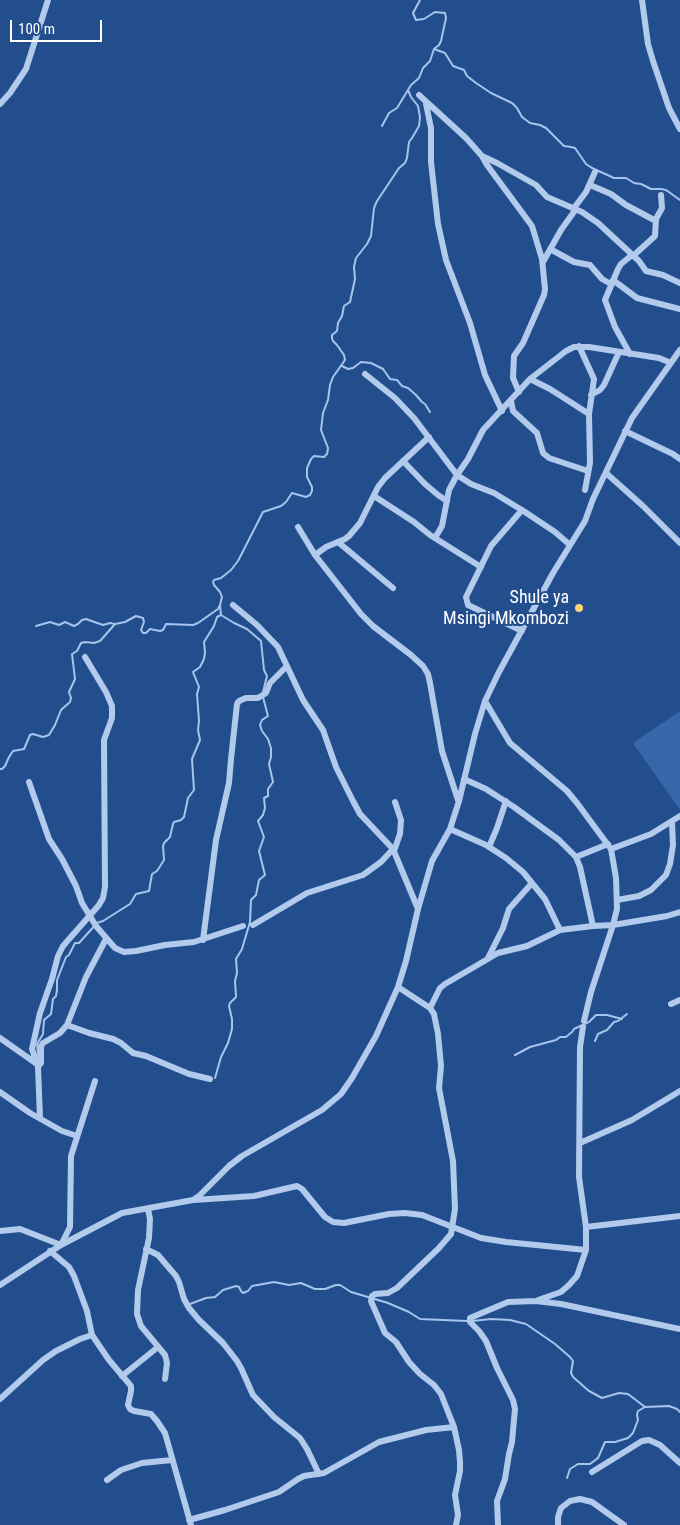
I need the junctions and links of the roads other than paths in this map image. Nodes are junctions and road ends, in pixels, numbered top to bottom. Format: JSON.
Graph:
{"nodes":[{"id":1,"x":48,"y":0,"type":"edge"},
{"id":2,"x":642,"y":0,"type":"edge"},
{"id":3,"x":419,"y":95,"type":"dead end"},
{"id":4,"x":426,"y":103,"type":"junction"},
{"id":5,"x":0,"y":104,"type":"edge"},
{"id":6,"x":678,"y":119,"type":"edge"},
{"id":7,"x":680,"y":129,"type":"edge"},
{"id":8,"x":482,"y":156,"type":"junction"},
{"id":9,"x":595,"y":172,"type":"dead end"},
{"id":10,"x":590,"y":185,"type":"junction"},
{"id":11,"x":661,"y":195,"type":"dead end"},
{"id":12,"x":575,"y":209,"type":"junction"},
{"id":13,"x":656,"y":221,"type":"junction"},
{"id":14,"x":550,"y":249,"type":"junction"},
{"id":15,"x":632,"y":255,"type":"junction"},
{"id":16,"x":542,"y":262,"type":"junction"},
{"id":17,"x":612,"y":282,"type":"junction"},
{"id":18,"x":680,"y":283,"type":"edge"},
{"id":19,"x":680,"y":309,"type":"edge"},
{"id":20,"x":579,"y":346,"type":"junction"},
{"id":21,"x":619,"y":352,"type":"junction"},
{"id":22,"x":679,"y":353,"type":"edge"},
{"id":23,"x":630,"y":354,"type":"junction"},
{"id":24,"x":671,"y":363,"type":"junction"},
{"id":25,"x":365,"y":374,"type":"dead end"},
{"id":26,"x":530,"y":380,"type":"junction"},
{"id":27,"x":519,"y":392,"type":"junction"},
{"id":28,"x":591,"y":396,"type":"junction"},
{"id":29,"x":511,"y":401,"type":"junction"},
{"id":30,"x":502,"y":411,"type":"junction"},
{"id":31,"x":589,"y":414,"type":"junction"},
{"id":32,"x":625,"y":431,"type":"junction"},
{"id":33,"x":429,"y":437,"type":"junction"},
{"id":34,"x":680,"y":459,"type":"edge"},
{"id":35,"x":403,"y":461,"type":"junction"},
{"id":36,"x":588,"y":472,"type":"junction"},
{"id":37,"x":606,"y":473,"type":"junction"},
{"id":38,"x":457,"y":476,"type":"junction"},
{"id":39,"x":585,"y":490,"type":"dead end"},
{"id":40,"x":374,"y":496,"type":"junction"},
{"id":41,"x":448,"y":501,"type":"junction"},
{"id":42,"x":522,"y":510,"type":"junction"},
{"id":43,"x":298,"y":526,"type":"dead end"},
{"id":44,"x":435,"y":538,"type":"junction"},
{"id":45,"x":338,"y":542,"type":"junction"},
{"id":46,"x":680,"y":543,"type":"edge"},
{"id":47,"x":570,"y":545,"type":"junction"},
{"id":48,"x":315,"y":555,"type":"junction"},
{"id":49,"x":481,"y":567,"type":"junction"},
{"id":50,"x":394,"y":588,"type":"dead end"},
{"id":51,"x":233,"y":605,"type":"dead end"},
{"id":52,"x":522,"y":631,"type":"junction"},
{"id":53,"x":85,"y":657,"type":"dead end"},
{"id":54,"x":287,"y":666,"type":"junction"},
{"id":55,"x":485,"y":701,"type":"junction"},
{"id":56,"x":464,"y":778,"type":"junction"},
{"id":57,"x":29,"y":782,"type":"dead end"},
{"id":58,"x":459,"y":801,"type":"junction"},
{"id":59,"x":506,"y":801,"type":"junction"},
{"id":60,"x":395,"y":802,"type":"dead end"},
{"id":61,"x":680,"y":816,"type":"edge"},
{"id":62,"x":672,"y":822,"type":"junction"},
{"id":63,"x":450,"y":829,"type":"junction"},
{"id":64,"x":489,"y":847,"type":"junction"},
{"id":65,"x":610,"y":847,"type":"junction"},
{"id":66,"x":393,"y":850,"type":"junction"},
{"id":67,"x":576,"y":857,"type":"junction"},
{"id":68,"x":532,"y":883,"type":"junction"},
{"id":69,"x":617,"y":900,"type":"junction"},
{"id":70,"x":418,"y":909,"type":"junction"},
{"id":71,"x":680,"y":912,"type":"edge"},
{"id":72,"x":90,"y":915,"type":"junction"},
{"id":73,"x":252,"y":925,"type":"dead end"},
{"id":74,"x":613,"y":925,"type":"junction"},
{"id":75,"x":244,"y":926,"type":"dead end"},
{"id":76,"x":593,"y":926,"type":"junction"},
{"id":77,"x":560,"y":930,"type":"junction"},
{"id":78,"x":106,"y":939,"type":"junction"},
{"id":79,"x":203,"y":940,"type":"junction"},
{"id":80,"x":488,"y":958,"type":"junction"},
{"id":81,"x":398,"y":987,"type":"junction"},
{"id":82,"x":680,"y":1000,"type":"edge"},
{"id":83,"x":671,"y":1004,"type":"dead end"},
{"id":84,"x":430,"y":1008,"type":"junction"},
{"id":85,"x":66,"y":1025,"type":"junction"},
{"id":86,"x":0,"y":1038,"type":"edge"},
{"id":87,"x":38,"y":1066,"type":"junction"},
{"id":88,"x":210,"y":1079,"type":"dead end"},
{"id":89,"x":95,"y":1081,"type":"dead end"},
{"id":90,"x":680,"y":1091,"type":"edge"},
{"id":91,"x":0,"y":1092,"type":"edge"},
{"id":92,"x":40,"y":1118,"type":"junction"},
{"id":93,"x":77,"y":1136,"type":"junction"},
{"id":94,"x":580,"y":1143,"type":"junction"},
{"id":95,"x":193,"y":1200,"type":"junction"},
{"id":96,"x":148,"y":1209,"type":"junction"},
{"id":97,"x":680,"y":1216,"type":"edge"},
{"id":98,"x":453,"y":1227,"type":"junction"},
{"id":99,"x":586,"y":1227,"type":"junction"},
{"id":100,"x":0,"y":1231,"type":"edge"},
{"id":101,"x":61,"y":1245,"type":"junction"},
{"id":102,"x":146,"y":1249,"type":"junction"},
{"id":103,"x":586,"y":1250,"type":"junction"},
{"id":104,"x":50,"y":1252,"type":"junction"},
{"id":105,"x":0,"y":1285,"type":"edge"},
{"id":106,"x":561,"y":1292,"type":"junction"},
{"id":107,"x":536,"y":1301,"type":"junction"},
{"id":108,"x":561,"y":1304,"type":"junction"},
{"id":109,"x":680,"y":1329,"type":"edge"},
{"id":110,"x":92,"y":1335,"type":"junction"},
{"id":111,"x":158,"y":1347,"type":"junction"},
{"id":112,"x":122,"y":1376,"type":"junction"},
{"id":113,"x":165,"y":1379,"type":"dead end"},
{"id":114,"x":0,"y":1398,"type":"edge"},
{"id":115,"x":454,"y":1427,"type":"junction"},
{"id":116,"x":172,"y":1460,"type":"junction"},
{"id":117,"x":680,"y":1463,"type":"edge"},
{"id":118,"x":592,"y":1472,"type":"dead end"},
{"id":119,"x":319,"y":1474,"type":"junction"},
{"id":120,"x":107,"y":1480,"type":"dead end"},
{"id":121,"x":190,"y":1523,"type":"edge"},
{"id":122,"x":456,"y":1525,"type":"edge"},
{"id":123,"x":498,"y":1525,"type":"edge"},
{"id":124,"x":558,"y":1525,"type":"edge"},
{"id":125,"x":624,"y":1525,"type":"edge"}],
"edges":[{"from":1,"to":5,"type":"street"},
{"from":2,"to":6,"type":"street"},
{"from":3,"to":4,"type":"street"},
{"from":4,"to":8,"type":"street"},
{"from":4,"to":30,"type":"street"},
{"from":6,"to":7,"type":"street"},
{"from":8,"to":12,"type":"street"},
{"from":8,"to":16,"type":"street"},
{"from":9,"to":10,"type":"street"},
{"from":10,"to":12,"type":"street"},
{"from":10,"to":13,"type":"street"},
{"from":11,"to":13,"type":"street"},
{"from":12,"to":14,"type":"street"},
{"from":12,"to":15,"type":"street"},
{"from":13,"to":15,"type":"street"},
{"from":14,"to":16,"type":"street"},
{"from":14,"to":17,"type":"street"},
{"from":15,"to":17,"type":"street"},
{"from":15,"to":18,"type":"street"},
{"from":16,"to":27,"type":"street"},
{"from":17,"to":19,"type":"street"},
{"from":17,"to":23,"type":"street"},
{"from":20,"to":21,"type":"street"},
{"from":20,"to":26,"type":"street"},
{"from":20,"to":28,"type":"street"},
{"from":21,"to":23,"type":"street"},
{"from":21,"to":28,"type":"street"},
{"from":22,"to":24,"type":"street"},
{"from":23,"to":24,"type":"street"},
{"from":24,"to":32,"type":"street"},
{"from":25,"to":33,"type":"street"},
{"from":26,"to":27,"type":"street"},
{"from":26,"to":31,"type":"street"},
{"from":27,"to":29,"type":"street"},
{"from":28,"to":31,"type":"street"},
{"from":29,"to":30,"type":"street"},
{"from":29,"to":36,"type":"street"},
{"from":30,"to":38,"type":"street"},
{"from":31,"to":36,"type":"street"},
{"from":32,"to":34,"type":"street"},
{"from":32,"to":37,"type":"street"},
{"from":33,"to":35,"type":"street"},
{"from":33,"to":38,"type":"street"},
{"from":35,"to":40,"type":"street"},
{"from":35,"to":41,"type":"street"},
{"from":36,"to":39,"type":"street"},
{"from":37,"to":46,"type":"street"},
{"from":37,"to":47,"type":"street"},
{"from":38,"to":41,"type":"street"},
{"from":38,"to":42,"type":"street"},
{"from":40,"to":44,"type":"street"},
{"from":40,"to":45,"type":"street"},
{"from":41,"to":44,"type":"street"},
{"from":42,"to":47,"type":"street"},
{"from":42,"to":49,"type":"street"},
{"from":43,"to":48,"type":"street"},
{"from":44,"to":49,"type":"street"},
{"from":45,"to":48,"type":"street"},
{"from":45,"to":50,"type":"street"},
{"from":47,"to":52,"type":"street"},
{"from":48,"to":58,"type":"street"},
{"from":49,"to":52,"type":"street"},
{"from":51,"to":54,"type":"street"},
{"from":52,"to":55,"type":"street"},
{"from":53,"to":72,"type":"street"},
{"from":54,"to":66,"type":"street"},
{"from":54,"to":79,"type":"street"},
{"from":55,"to":56,"type":"street"},
{"from":55,"to":65,"type":"street"},
{"from":56,"to":58,"type":"street"},
{"from":56,"to":59,"type":"street"},
{"from":57,"to":72,"type":"street"},
{"from":58,"to":63,"type":"street"},
{"from":59,"to":64,"type":"street"},
{"from":59,"to":67,"type":"street"},
{"from":60,"to":66,"type":"street"},
{"from":61,"to":62,"type":"street"},
{"from":62,"to":65,"type":"street"},
{"from":62,"to":69,"type":"street"},
{"from":63,"to":64,"type":"street"},
{"from":63,"to":70,"type":"street"},
{"from":64,"to":68,"type":"street"},
{"from":65,"to":67,"type":"street"},
{"from":65,"to":69,"type":"street"},
{"from":66,"to":70,"type":"street"},
{"from":66,"to":73,"type":"street"},
{"from":67,"to":76,"type":"street"},
{"from":68,"to":77,"type":"street"},
{"from":68,"to":80,"type":"street"},
{"from":69,"to":74,"type":"street"},
{"from":70,"to":81,"type":"street"},
{"from":71,"to":74,"type":"street"},
{"from":72,"to":78,"type":"street"},
{"from":72,"to":87,"type":"street"},
{"from":74,"to":76,"type":"street"},
{"from":74,"to":94,"type":"street"},
{"from":75,"to":79,"type":"street"},
{"from":76,"to":77,"type":"street"},
{"from":77,"to":80,"type":"street"},
{"from":78,"to":79,"type":"street"},
{"from":78,"to":85,"type":"street"},
{"from":80,"to":84,"type":"street"},
{"from":81,"to":84,"type":"street"},
{"from":81,"to":95,"type":"street"},
{"from":82,"to":83,"type":"street"},
{"from":84,"to":98,"type":"street"},
{"from":85,"to":87,"type":"street"},
{"from":85,"to":88,"type":"street"},
{"from":86,"to":87,"type":"street"},
{"from":87,"to":92,"type":"street"},
{"from":89,"to":93,"type":"street"},
{"from":90,"to":94,"type":"street"},
{"from":91,"to":92,"type":"street"},
{"from":92,"to":93,"type":"street"},
{"from":93,"to":101,"type":"street"},
{"from":94,"to":99,"type":"street"},
{"from":95,"to":96,"type":"street"},
{"from":95,"to":98,"type":"street"},
{"from":96,"to":101,"type":"street"},
{"from":96,"to":102,"type":"street"},
{"from":97,"to":99,"type":"street"},
{"from":98,"to":103,"type":"street"},
{"from":98,"to":115,"type":"street"},
{"from":99,"to":103,"type":"street"},
{"from":100,"to":101,"type":"street"},
{"from":101,"to":104,"type":"street"},
{"from":102,"to":111,"type":"street"},
{"from":102,"to":119,"type":"street"},
{"from":103,"to":106,"type":"street"},
{"from":104,"to":105,"type":"street"},
{"from":104,"to":110,"type":"street"},
{"from":106,"to":107,"type":"street"},
{"from":106,"to":108,"type":"street"},
{"from":107,"to":108,"type":"street"},
{"from":107,"to":123,"type":"street"},
{"from":108,"to":109,"type":"street"},
{"from":110,"to":112,"type":"street"},
{"from":110,"to":114,"type":"street"},
{"from":111,"to":112,"type":"street"},
{"from":111,"to":113,"type":"street"},
{"from":112,"to":116,"type":"street"},
{"from":115,"to":119,"type":"street"},
{"from":115,"to":122,"type":"street"},
{"from":116,"to":120,"type":"street"},
{"from":116,"to":121,"type":"street"},
{"from":117,"to":118,"type":"street"},
{"from":119,"to":121,"type":"street"},
{"from":124,"to":125,"type":"street"}]}
